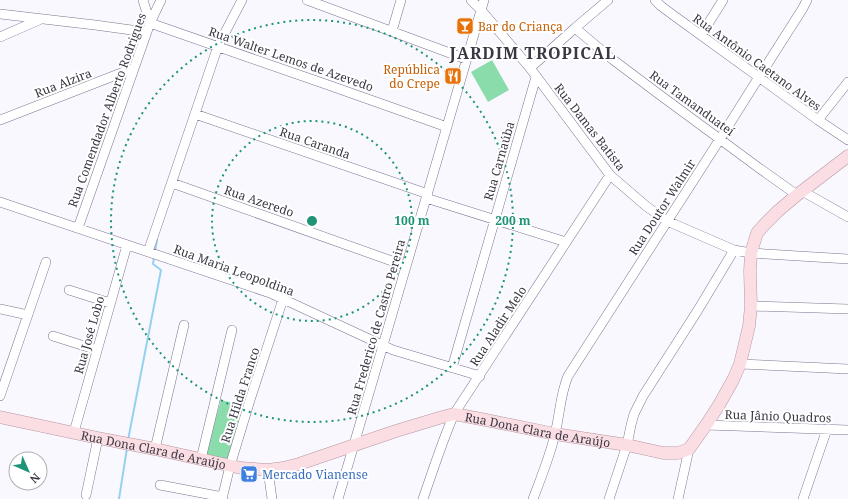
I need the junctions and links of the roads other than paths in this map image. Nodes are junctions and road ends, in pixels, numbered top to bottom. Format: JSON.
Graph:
{"nodes":[{"id":1,"x":144,"y":0,"type":"edge"},
{"id":2,"x":161,"y":0,"type":"edge"},
{"id":3,"x":242,"y":0,"type":"edge"},
{"id":4,"x":306,"y":0,"type":"edge"},
{"id":5,"x":402,"y":0,"type":"edge"},
{"id":6,"x":471,"y":0,"type":"edge"},
{"id":7,"x":484,"y":0,"type":"edge"},
{"id":8,"x":608,"y":0,"type":"edge"},
{"id":9,"x":655,"y":0,"type":"edge"},
{"id":10,"x":723,"y":0,"type":"edge"},
{"id":11,"x":807,"y":0,"type":"edge"},
{"id":12,"x":481,"y":10,"type":"junction"},
{"id":13,"x":0,"y":14,"type":"edge"},
{"id":14,"x":40,"y":19,"type":"junction"},
{"id":15,"x":148,"y":28,"type":"junction"},
{"id":16,"x":575,"y":28,"type":"junction"},
{"id":17,"x":392,"y":31,"type":"junction"},
{"id":18,"x":701,"y":36,"type":"junction"},
{"id":19,"x":0,"y":37,"type":"edge"},
{"id":20,"x":218,"y":46,"type":"junction"},
{"id":21,"x":466,"y":60,"type":"junction"},
{"id":22,"x":134,"y":68,"type":"junction"},
{"id":23,"x":530,"y":68,"type":"junction"},
{"id":24,"x":536,"y":77,"type":"junction"},
{"id":25,"x":759,"y":77,"type":"junction"},
{"id":26,"x":848,"y":82,"type":"edge"},
{"id":27,"x":195,"y":114,"type":"junction"},
{"id":28,"x":0,"y":120,"type":"edge"},
{"id":29,"x":818,"y":120,"type":"junction"},
{"id":30,"x":447,"y":128,"type":"junction"},
{"id":31,"x":720,"y":139,"type":"junction"},
{"id":32,"x":848,"y":140,"type":"edge"},
{"id":33,"x":848,"y":156,"type":"edge"},
{"id":34,"x":610,"y":175,"type":"junction"},
{"id":35,"x":172,"y":183,"type":"junction"},
{"id":36,"x":799,"y":193,"type":"junction"},
{"id":37,"x":427,"y":196,"type":"junction"},
{"id":38,"x":0,"y":202,"type":"edge"},
{"id":39,"x":848,"y":217,"type":"edge"},
{"id":40,"x":495,"y":220,"type":"junction"},
{"id":41,"x":667,"y":221,"type":"junction"},
{"id":42,"x":78,"y":228,"type":"junction"},
{"id":43,"x":566,"y":242,"type":"junction"},
{"id":44,"x":126,"y":245,"type":"junction"},
{"id":45,"x":734,"y":250,"type":"junction"},
{"id":46,"x":151,"y":253,"type":"junction"},
{"id":47,"x":751,"y":253,"type":"junction"},
{"id":48,"x":848,"y":260,"type":"edge"},
{"id":49,"x":46,"y":262,"type":"dead end"},
{"id":50,"x":406,"y":266,"type":"junction"},
{"id":51,"x":69,"y":290,"type":"dead end"},
{"id":52,"x":283,"y":299,"type":"junction"},
{"id":53,"x":110,"y":303,"type":"junction"},
{"id":54,"x":751,"y":306,"type":"junction"},
{"id":55,"x":0,"y":309,"type":"edge"},
{"id":56,"x":848,"y":309,"type":"edge"},
{"id":57,"x":28,"y":315,"type":"junction"},
{"id":58,"x":184,"y":326,"type":"dead end"},
{"id":59,"x":232,"y":330,"type":"dead end"},
{"id":60,"x":53,"y":336,"type":"dead end"},
{"id":61,"x":383,"y":346,"type":"junction"},
{"id":62,"x":97,"y":350,"type":"junction"},
{"id":63,"x":740,"y":364,"type":"junction"},
{"id":64,"x":452,"y":368,"type":"junction"},
{"id":65,"x":848,"y":369,"type":"edge"},
{"id":66,"x":480,"y":376,"type":"junction"},
{"id":67,"x":0,"y":396,"type":"edge"},
{"id":68,"x":454,"y":414,"type":"junction"},
{"id":69,"x":0,"y":416,"type":"edge"},
{"id":70,"x":706,"y":425,"type":"junction"},
{"id":71,"x":827,"y":430,"type":"junction"},
{"id":72,"x":848,"y":430,"type":"edge"},
{"id":73,"x":74,"y":432,"type":"junction"},
{"id":74,"x":556,"y":434,"type":"junction"},
{"id":75,"x":98,"y":438,"type":"junction"},
{"id":76,"x":627,"y":445,"type":"junction"},
{"id":77,"x":354,"y":446,"type":"junction"},
{"id":78,"x":155,"y":449,"type":"junction"},
{"id":79,"x":689,"y":449,"type":"junction"},
{"id":80,"x":201,"y":459,"type":"junction"},
{"id":81,"x":230,"y":466,"type":"junction"},
{"id":82,"x":268,"y":470,"type":"junction"},
{"id":83,"x":160,"y":485,"type":"dead end"},
{"id":84,"x":86,"y":495,"type":"dead end"},
{"id":85,"x":223,"y":498,"type":"edge"},
{"id":86,"x":272,"y":499,"type":"edge"},
{"id":87,"x":338,"y":499,"type":"edge"},
{"id":88,"x":423,"y":499,"type":"edge"},
{"id":89,"x":533,"y":499,"type":"edge"},
{"id":90,"x":609,"y":499,"type":"edge"},
{"id":91,"x":678,"y":499,"type":"edge"},
{"id":92,"x":803,"y":499,"type":"edge"}],
"edges":[{"from":1,"to":15,"type":"street"},
{"from":2,"to":15,"type":"street","name":"Rua Comendador Alberto Rodrigues"},
{"from":3,"to":20,"type":"street"},
{"from":4,"to":17,"type":"street"},
{"from":5,"to":17,"type":"street"},
{"from":6,"to":12,"type":"street","name":"Rua Damas Batista"},
{"from":7,"to":12,"type":"street","name":"Rua Frederico de Castro Pereira"},
{"from":8,"to":16,"type":"street"},
{"from":9,"to":18,"type":"street","name":"Rua Antônio Caetano Alves"},
{"from":10,"to":18,"type":"street"},
{"from":11,"to":25,"type":"street","name":"Rua Doutor Walmir"},
{"from":12,"to":21,"type":"street","name":"Rua Frederico de Castro Pereira"},
{"from":12,"to":23,"type":"street","name":"Rua Damas Batista"},
{"from":13,"to":14,"type":"street","name":"Rua Walter Lemos de Azevedo"},
{"from":14,"to":15,"type":"street","name":"Rua Walter Lemos de Azevedo"},
{"from":14,"to":19,"type":"street"},
{"from":15,"to":20,"type":"street","name":"Rua Walter Lemos de Azevedo"},
{"from":15,"to":22,"type":"street","name":"Rua Comendador Alberto Rodrigues"},
{"from":16,"to":23,"type":"street"},
{"from":16,"to":31,"type":"street","name":"Rua Tamanduateí"},
{"from":17,"to":21,"type":"street"},
{"from":18,"to":25,"type":"street","name":"Rua Antônio Caetano Alves"},
{"from":20,"to":27,"type":"street"},
{"from":20,"to":30,"type":"street","name":"Rua Walter Lemos de Azevedo"},
{"from":21,"to":30,"type":"street","name":"Rua Frederico de Castro Pereira"},
{"from":22,"to":28,"type":"street","name":"Rua Alzira"},
{"from":22,"to":42,"type":"street","name":"Rua Comendador Alberto Rodrigues"},
{"from":23,"to":24,"type":"street","name":"Rua Damas Batista"},
{"from":24,"to":34,"type":"street","name":"Rua Damas Batista"},
{"from":24,"to":40,"type":"street","name":"Rua Carnaúba"},
{"from":25,"to":29,"type":"street","name":"Rua Antônio Caetano Alves"},
{"from":25,"to":31,"type":"street","name":"Rua Doutor Walmir"},
{"from":26,"to":29,"type":"street"},
{"from":27,"to":35,"type":"street"},
{"from":27,"to":37,"type":"street","name":"Rua Caranda"},
{"from":29,"to":32,"type":"street","name":"Rua Antônio Caetano Alves"},
{"from":30,"to":37,"type":"street","name":"Rua Frederico de Castro Pereira"},
{"from":31,"to":36,"type":"street","name":"Rua Tamanduateí"},
{"from":31,"to":41,"type":"street","name":"Rua Doutor Walmir"},
{"from":33,"to":36,"type":"main road"},
{"from":34,"to":41,"type":"street","name":"Rua Damas Batista"},
{"from":34,"to":43,"type":"street","name":"Rua Aladir Melo"},
{"from":35,"to":46,"type":"street"},
{"from":35,"to":50,"type":"street","name":"Rua Azeredo"},
{"from":36,"to":39,"type":"street","name":"Rua Tamanduateí"},
{"from":36,"to":47,"type":"main road"},
{"from":37,"to":40,"type":"street","name":"Rua Caranda"},
{"from":37,"to":50,"type":"street","name":"Rua Frederico de Castro Pereira"},
{"from":38,"to":42,"type":"street","name":"Rua Maria Leopoldina"},
{"from":40,"to":43,"type":"street","name":"Rua Caranda"},
{"from":40,"to":64,"type":"street","name":"Rua Carnaúba"},
{"from":41,"to":45,"type":"street","name":"Rua Damas Batista"},
{"from":41,"to":74,"type":"street","name":"Rua Doutor Walmir"},
{"from":42,"to":44,"type":"street","name":"Rua Maria Leopoldina"},
{"from":43,"to":66,"type":"street","name":"Rua Aladir Melo"},
{"from":44,"to":46,"type":"street","name":"Rua Maria Leopoldina"},
{"from":44,"to":53,"type":"street","name":"Rua José Lobo"},
{"from":45,"to":47,"type":"street"},
{"from":45,"to":76,"type":"street"},
{"from":46,"to":52,"type":"street","name":"Rua Maria Leopoldina"},
{"from":47,"to":48,"type":"street"},
{"from":47,"to":54,"type":"main road"},
{"from":49,"to":57,"type":"street"},
{"from":50,"to":61,"type":"street","name":"Rua Frederico de Castro Pereira"},
{"from":51,"to":53,"type":"street"},
{"from":52,"to":61,"type":"street","name":"Rua Maria Leopoldina"},
{"from":52,"to":81,"type":"street","name":"Rua Hilda Franco"},
{"from":53,"to":62,"type":"street","name":"Rua José Lobo"},
{"from":54,"to":56,"type":"street"},
{"from":54,"to":63,"type":"main road"},
{"from":55,"to":57,"type":"street"},
{"from":57,"to":67,"type":"street"},
{"from":58,"to":78,"type":"street"},
{"from":59,"to":80,"type":"street"},
{"from":60,"to":62,"type":"street"},
{"from":61,"to":64,"type":"street","name":"Rua Maria Leopoldina"},
{"from":61,"to":77,"type":"street","name":"Rua Frederico de Castro Pereira"},
{"from":62,"to":73,"type":"street","name":"Rua José Lobo"},
{"from":63,"to":65,"type":"street"},
{"from":63,"to":70,"type":"main road"},
{"from":64,"to":66,"type":"street","name":"Rua Maria Leopoldina"},
{"from":66,"to":68,"type":"street","name":"Rua Aladir Melo"},
{"from":68,"to":74,"type":"main road","name":"Rua Dona Clara de Araújo"},
{"from":68,"to":77,"type":"main road","name":"Rua Dona Clara de Araújo"},
{"from":68,"to":88,"type":"street","name":"Rua Aladir Melo"},
{"from":69,"to":73,"type":"main road","name":"Rua Dona Clara de Araújo"},
{"from":70,"to":71,"type":"street","name":"Rua Jânio Quadros"},
{"from":70,"to":79,"type":"main road"},
{"from":71,"to":72,"type":"street","name":"Rua Jânio Quadros"},
{"from":71,"to":92,"type":"street"},
{"from":73,"to":75,"type":"main road","name":"Rua Dona Clara de Araújo"},
{"from":74,"to":76,"type":"main road","name":"Rua Dona Clara de Araújo"},
{"from":74,"to":89,"type":"street","name":"Rua Doutor Walmir"},
{"from":75,"to":78,"type":"main road","name":"Rua Dona Clara de Araújo"},
{"from":75,"to":84,"type":"street"},
{"from":76,"to":79,"type":"main road","name":"Rua Dona Clara de Araújo"},
{"from":76,"to":90,"type":"street"},
{"from":77,"to":82,"type":"main road","name":"Rua Dona Clara de Araújo"},
{"from":77,"to":87,"type":"street","name":"Rua Frederico de Castro Pereira"},
{"from":78,"to":80,"type":"main road","name":"Rua Dona Clara de Araújo"},
{"from":79,"to":91,"type":"street"},
{"from":80,"to":81,"type":"main road","name":"Rua Dona Clara de Araújo"},
{"from":81,"to":82,"type":"main road","name":"Rua Dona Clara de Araújo"},
{"from":81,"to":85,"type":"street","name":"Rua Hilda Franco"},
{"from":82,"to":86,"type":"street"},
{"from":83,"to":85,"type":"street"}]}
